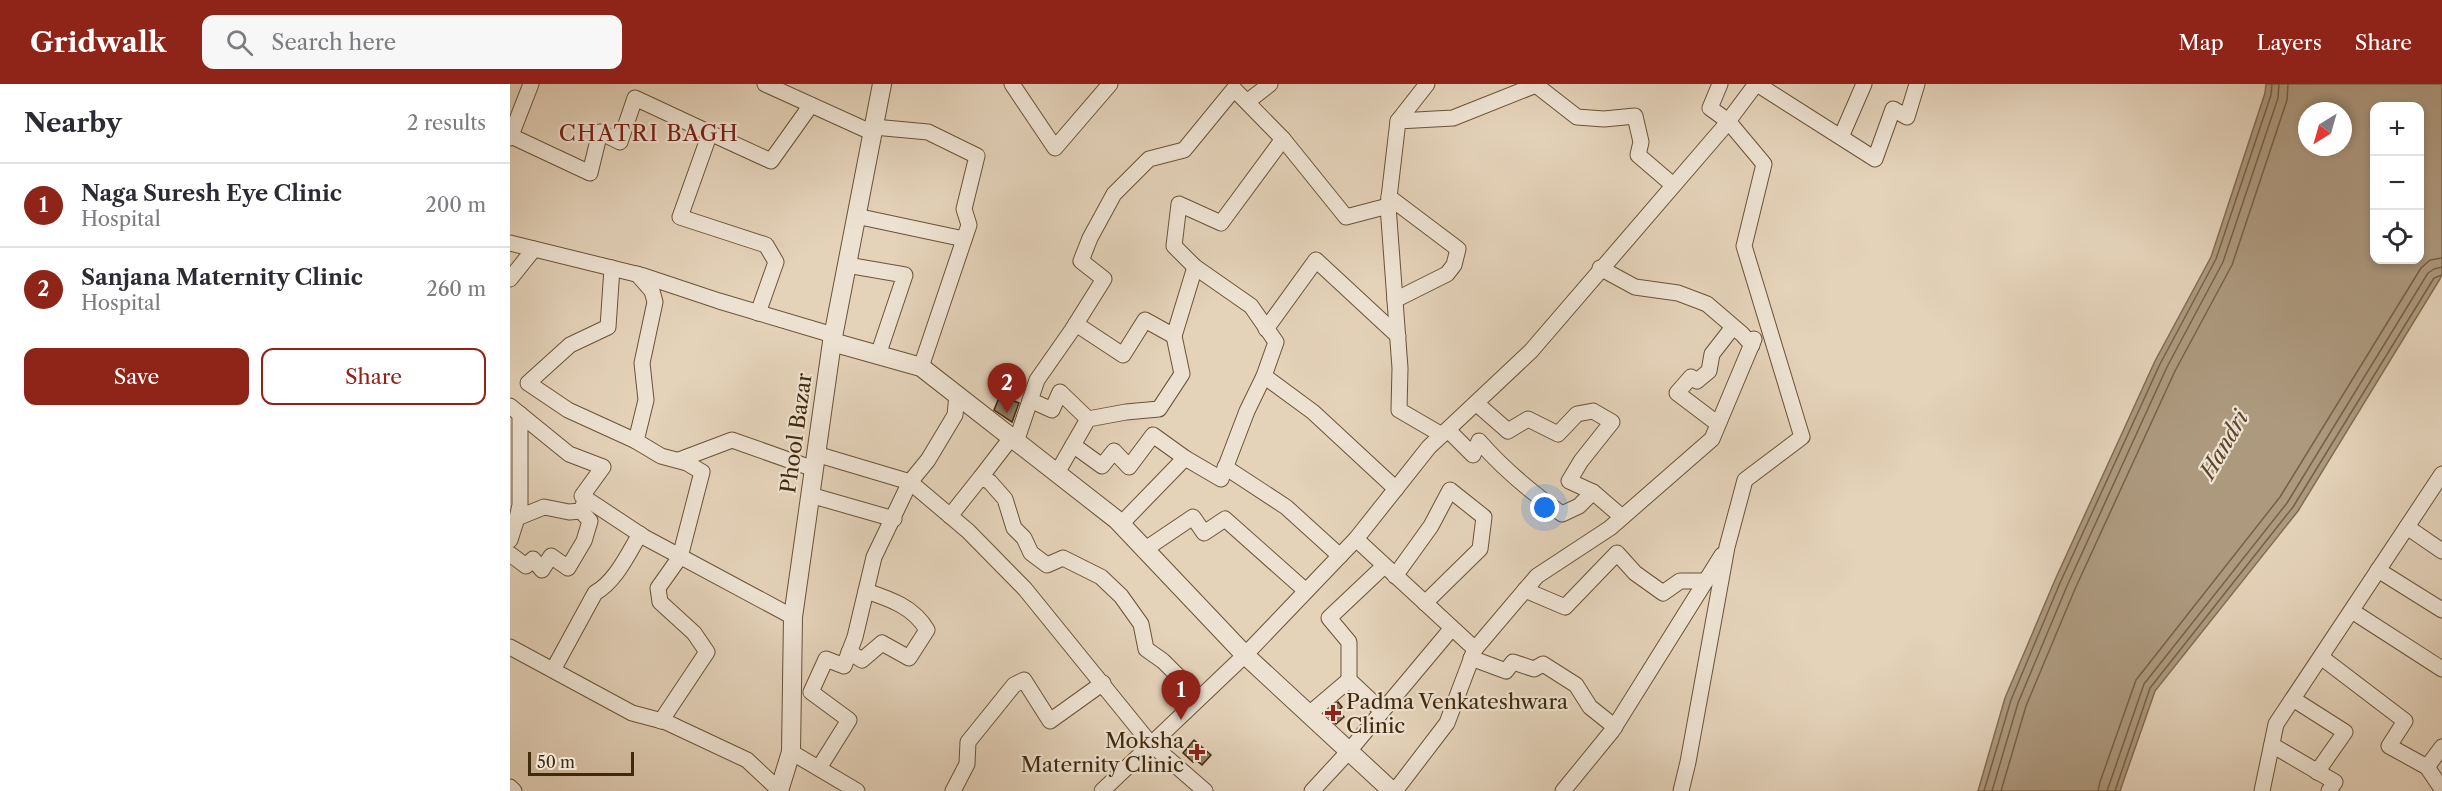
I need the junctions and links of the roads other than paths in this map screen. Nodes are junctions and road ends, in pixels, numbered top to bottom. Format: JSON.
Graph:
{"nodes":[{"id":1,"x":531,"y":84,"type":"edge"},
{"id":2,"x":765,"y":84,"type":"edge"},
{"id":3,"x":882,"y":84,"type":"edge"},
{"id":4,"x":1012,"y":84,"type":"edge"},
{"id":5,"x":1110,"y":84,"type":"edge"},
{"id":6,"x":1270,"y":84,"type":"edge"},
{"id":7,"x":1427,"y":84,"type":"edge"},
{"id":8,"x":1720,"y":84,"type":"edge"},
{"id":9,"x":1756,"y":84,"type":"edge"},
{"id":10,"x":1864,"y":84,"type":"edge"},
{"id":11,"x":1917,"y":84,"type":"edge"},
{"id":12,"x":1538,"y":85,"type":"edge"},
{"id":13,"x":1231,"y":86,"type":"edge"},
{"id":14,"x":1247,"y":102,"type":"junction"},
{"id":15,"x":811,"y":105,"type":"junction"},
{"id":16,"x":1398,"y":121,"type":"junction"},
{"id":17,"x":1728,"y":121,"type":"junction"},
{"id":18,"x":873,"y":130,"type":"junction"},
{"id":19,"x":710,"y":133,"type":"junction"},
{"id":20,"x":511,"y":137,"type":"edge"},
{"id":21,"x":1841,"y":137,"type":"junction"},
{"id":22,"x":1283,"y":139,"type":"junction"},
{"id":23,"x":1673,"y":185,"type":"junction"},
{"id":24,"x":1388,"y":202,"type":"junction"},
{"id":25,"x":856,"y":216,"type":"junction"},
{"id":26,"x":964,"y":239,"type":"junction"},
{"id":27,"x":510,"y":243,"type":"edge"},
{"id":28,"x":534,"y":249,"type":"junction"},
{"id":29,"x":847,"y":265,"type":"junction"},
{"id":30,"x":1195,"y":267,"type":"junction"},
{"id":31,"x":612,"y":268,"type":"junction"},
{"id":32,"x":1600,"y":268,"type":"junction"},
{"id":33,"x":638,"y":274,"type":"junction"},
{"id":34,"x":510,"y":279,"type":"edge"},
{"id":35,"x":1395,"y":300,"type":"junction"},
{"id":36,"x":758,"y":313,"type":"junction"},
{"id":37,"x":1076,"y":324,"type":"junction"},
{"id":38,"x":1733,"y":327,"type":"junction"},
{"id":39,"x":1266,"y":328,"type":"junction"},
{"id":40,"x":1174,"y":336,"type":"junction"},
{"id":41,"x":1398,"y":336,"type":"junction"},
{"id":42,"x":832,"y":339,"type":"junction"},
{"id":43,"x":879,"y":355,"type":"junction"},
{"id":44,"x":921,"y":367,"type":"junction"},
{"id":45,"x":1264,"y":376,"type":"junction"},
{"id":46,"x":957,"y":395,"type":"junction"},
{"id":47,"x":1030,"y":400,"type":"junction"},
{"id":48,"x":1476,"y":403,"type":"junction"},
{"id":49,"x":515,"y":410,"type":"edge"},
{"id":50,"x":1088,"y":420,"type":"junction"},
{"id":51,"x":1718,"y":424,"type":"junction"},
{"id":52,"x":1445,"y":432,"type":"junction"},
{"id":53,"x":1014,"y":440,"type":"junction"},
{"id":54,"x":636,"y":441,"type":"junction"},
{"id":55,"x":1072,"y":446,"type":"junction"},
{"id":56,"x":1185,"y":458,"type":"junction"},
{"id":57,"x":679,"y":460,"type":"junction"},
{"id":58,"x":815,"y":461,"type":"junction"},
{"id":59,"x":1225,"y":467,"type":"junction"},
{"id":60,"x":1057,"y":473,"type":"junction"},
{"id":61,"x":981,"y":477,"type":"junction"},
{"id":62,"x":910,"y":482,"type":"junction"},
{"id":63,"x":2440,"y":482,"type":"edge"},
{"id":64,"x":1396,"y":489,"type":"junction"},
{"id":65,"x":1593,"y":492,"type":"junction"},
{"id":66,"x":810,"y":495,"type":"junction"},
{"id":67,"x":584,"y":504,"type":"junction"},
{"id":68,"x":950,"y":516,"type":"junction"},
{"id":69,"x":1622,"y":517,"type":"junction"},
{"id":70,"x":517,"y":518,"type":"junction"},
{"id":71,"x":894,"y":519,"type":"junction"},
{"id":72,"x":1121,"y":524,"type":"junction"},
{"id":73,"x":2407,"y":526,"type":"junction"},
{"id":74,"x":640,"y":534,"type":"junction"},
{"id":75,"x":1356,"y":539,"type":"junction"},
{"id":76,"x":510,"y":540,"type":"edge"},
{"id":77,"x":1727,"y":546,"type":"junction"},
{"id":78,"x":1144,"y":549,"type":"junction"},
{"id":79,"x":2442,"y":551,"type":"edge"},
{"id":80,"x":510,"y":554,"type":"edge"},
{"id":81,"x":1340,"y":556,"type":"junction"},
{"id":82,"x":680,"y":557,"type":"junction"},
{"id":83,"x":2378,"y":570,"type":"junction"},
{"id":84,"x":1390,"y":571,"type":"junction"},
{"id":85,"x":1706,"y":581,"type":"junction"},
{"id":86,"x":1525,"y":590,"type":"junction"},
{"id":87,"x":866,"y":591,"type":"junction"},
{"id":88,"x":1306,"y":591,"type":"junction"},
{"id":89,"x":1425,"y":603,"type":"junction"},
{"id":90,"x":2352,"y":610,"type":"junction"},
{"id":91,"x":2442,"y":610,"type":"edge"},
{"id":92,"x":793,"y":617,"type":"junction"},
{"id":93,"x":1452,"y":628,"type":"junction"},
{"id":94,"x":510,"y":647,"type":"edge"},
{"id":95,"x":849,"y":652,"type":"junction"},
{"id":96,"x":1473,"y":653,"type":"junction"},
{"id":97,"x":1245,"y":655,"type":"junction"},
{"id":98,"x":2321,"y":657,"type":"junction"},
{"id":99,"x":2442,"y":669,"type":"edge"},
{"id":100,"x":553,"y":670,"type":"junction"},
{"id":101,"x":1349,"y":680,"type":"junction"},
{"id":102,"x":1103,"y":683,"type":"junction"},
{"id":103,"x":1199,"y":697,"type":"junction"},
{"id":104,"x":2293,"y":699,"type":"junction"},
{"id":105,"x":1382,"y":711,"type":"junction"},
{"id":106,"x":1309,"y":714,"type":"junction"},
{"id":107,"x":661,"y":721,"type":"junction"},
{"id":108,"x":1615,"y":727,"type":"junction"},
{"id":109,"x":1150,"y":743,"type":"junction"},
{"id":110,"x":2272,"y":745,"type":"junction"},
{"id":111,"x":2442,"y":747,"type":"edge"},
{"id":112,"x":1349,"y":751,"type":"junction"},
{"id":113,"x":791,"y":752,"type":"junction"},
{"id":114,"x":2427,"y":767,"type":"junction"},
{"id":115,"x":819,"y":768,"type":"junction"},
{"id":116,"x":2317,"y":772,"type":"junction"},
{"id":117,"x":840,"y":787,"type":"edge"},
{"id":118,"x":2442,"y":789,"type":"edge"},
{"id":119,"x":779,"y":791,"type":"edge"},
{"id":120,"x":857,"y":791,"type":"edge"},
{"id":121,"x":953,"y":791,"type":"edge"},
{"id":122,"x":1102,"y":791,"type":"edge"},
{"id":123,"x":1205,"y":791,"type":"edge"},
{"id":124,"x":1312,"y":791,"type":"edge"},
{"id":125,"x":1393,"y":791,"type":"edge"},
{"id":126,"x":1563,"y":791,"type":"edge"},
{"id":127,"x":1681,"y":791,"type":"edge"},
{"id":128,"x":2262,"y":791,"type":"edge"},
{"id":129,"x":2328,"y":791,"type":"edge"}],
"edges":[{"from":1,"to":20,"type":"street"},
{"from":2,"to":15,"type":"street"},
{"from":3,"to":18,"type":"street","name":"Phool Bazar"},
{"from":4,"to":5,"type":"street"},
{"from":6,"to":14,"type":"street"},
{"from":7,"to":16,"type":"street"},
{"from":8,"to":17,"type":"street"},
{"from":9,"to":17,"type":"street"},
{"from":9,"to":21,"type":"street"},
{"from":10,"to":21,"type":"street"},
{"from":11,"to":21,"type":"street"},
{"from":12,"to":16,"type":"street"},
{"from":12,"to":23,"type":"street"},
{"from":13,"to":14,"type":"street"},
{"from":13,"to":37,"type":"street"},
{"from":14,"to":22,"type":"street"},
{"from":15,"to":18,"type":"street"},
{"from":15,"to":19,"type":"street"},
{"from":16,"to":24,"type":"street"},
{"from":17,"to":23,"type":"street"},
{"from":17,"to":77,"type":"street"},
{"from":18,"to":25,"type":"street","name":"Phool Bazar"},
{"from":18,"to":26,"type":"street"},
{"from":19,"to":20,"type":"street"},
{"from":19,"to":36,"type":"street"},
{"from":22,"to":24,"type":"street"},
{"from":22,"to":30,"type":"street"},
{"from":23,"to":32,"type":"street"},
{"from":24,"to":35,"type":"street"},
{"from":24,"to":35,"type":"street"},
{"from":25,"to":26,"type":"street"},
{"from":25,"to":29,"type":"street","name":"Phool Bazar"},
{"from":26,"to":44,"type":"street"},
{"from":27,"to":28,"type":"street"},
{"from":28,"to":31,"type":"street"},
{"from":28,"to":34,"type":"street"},
{"from":29,"to":42,"type":"street","name":"Phool Bazar"},
{"from":29,"to":43,"type":"street"},
{"from":30,"to":39,"type":"street"},
{"from":30,"to":40,"type":"street"},
{"from":31,"to":33,"type":"street"},
{"from":31,"to":54,"type":"street"},
{"from":32,"to":38,"type":"street"},
{"from":32,"to":48,"type":"street"},
{"from":33,"to":36,"type":"street"},
{"from":33,"to":54,"type":"street"},
{"from":35,"to":41,"type":"street"},
{"from":36,"to":42,"type":"street"},
{"from":37,"to":40,"type":"street"},
{"from":37,"to":47,"type":"street"},
{"from":38,"to":51,"type":"street"},
{"from":38,"to":51,"type":"street"},
{"from":39,"to":41,"type":"street"},
{"from":39,"to":45,"type":"street"},
{"from":40,"to":50,"type":"street"},
{"from":41,"to":52,"type":"street"},
{"from":42,"to":43,"type":"street"},
{"from":42,"to":58,"type":"street","name":"Phool Bazar"},
{"from":43,"to":44,"type":"street"},
{"from":44,"to":46,"type":"street"},
{"from":45,"to":59,"type":"street"},
{"from":45,"to":64,"type":"street"},
{"from":46,"to":53,"type":"street"},
{"from":46,"to":62,"type":"street"},
{"from":47,"to":50,"type":"street"},
{"from":47,"to":53,"type":"street"},
{"from":48,"to":52,"type":"street"},
{"from":48,"to":65,"type":"street"},
{"from":49,"to":67,"type":"street"},
{"from":49,"to":70,"type":"street"},
{"from":50,"to":55,"type":"street"},
{"from":51,"to":69,"type":"street"},
{"from":52,"to":64,"type":"street"},
{"from":52,"to":65,"type":"street"},
{"from":53,"to":60,"type":"street"},
{"from":53,"to":61,"type":"street"},
{"from":54,"to":57,"type":"street"},
{"from":55,"to":56,"type":"street"},
{"from":55,"to":60,"type":"street"},
{"from":56,"to":59,"type":"street"},
{"from":56,"to":72,"type":"street"},
{"from":57,"to":58,"type":"street"},
{"from":57,"to":82,"type":"street"},
{"from":58,"to":62,"type":"street"},
{"from":58,"to":66,"type":"street","name":"Phool Bazar"},
{"from":59,"to":81,"type":"street"},
{"from":60,"to":72,"type":"street"},
{"from":61,"to":68,"type":"street"},
{"from":61,"to":103,"type":"street"},
{"from":62,"to":68,"type":"street"},
{"from":62,"to":71,"type":"street"},
{"from":63,"to":73,"type":"street"},
{"from":64,"to":75,"type":"street"},
{"from":65,"to":69,"type":"street"},
{"from":66,"to":71,"type":"street"},
{"from":66,"to":92,"type":"street","name":"Phool Bazar"},
{"from":67,"to":70,"type":"street"},
{"from":67,"to":74,"type":"street"},
{"from":67,"to":80,"type":"street"},
{"from":68,"to":102,"type":"street"},
{"from":69,"to":86,"type":"street"},
{"from":70,"to":76,"type":"street"},
{"from":71,"to":87,"type":"street"},
{"from":72,"to":78,"type":"street"},
{"from":73,"to":79,"type":"street"},
{"from":73,"to":83,"type":"street"},
{"from":74,"to":82,"type":"street"},
{"from":74,"to":100,"type":"street"},
{"from":75,"to":81,"type":"street"},
{"from":75,"to":84,"type":"street"},
{"from":77,"to":85,"type":"street"},
{"from":77,"to":127,"type":"street"},
{"from":78,"to":88,"type":"street"},
{"from":78,"to":97,"type":"street"},
{"from":81,"to":88,"type":"street"},
{"from":82,"to":92,"type":"street"},
{"from":82,"to":107,"type":"street"},
{"from":83,"to":90,"type":"street"},
{"from":83,"to":91,"type":"street"},
{"from":84,"to":89,"type":"street"},
{"from":84,"to":89,"type":"street"},
{"from":84,"to":101,"type":"street"},
{"from":85,"to":86,"type":"street"},
{"from":85,"to":108,"type":"street"},
{"from":86,"to":96,"type":"street"},
{"from":87,"to":95,"type":"street"},
{"from":87,"to":95,"type":"street"},
{"from":88,"to":97,"type":"street"},
{"from":89,"to":93,"type":"street"},
{"from":90,"to":98,"type":"street"},
{"from":90,"to":99,"type":"street"},
{"from":92,"to":113,"type":"street","name":"Phool Bazar"},
{"from":93,"to":96,"type":"street"},
{"from":93,"to":105,"type":"street"},
{"from":94,"to":100,"type":"street"},
{"from":95,"to":115,"type":"street"},
{"from":96,"to":108,"type":"street"},
{"from":96,"to":125,"type":"street"},
{"from":97,"to":103,"type":"street"},
{"from":97,"to":106,"type":"street"},
{"from":98,"to":104,"type":"street"},
{"from":98,"to":114,"type":"street"},
{"from":100,"to":107,"type":"street"},
{"from":101,"to":105,"type":"street"},
{"from":101,"to":106,"type":"street"},
{"from":102,"to":109,"type":"street"},
{"from":102,"to":121,"type":"street"},
{"from":103,"to":109,"type":"street"},
{"from":104,"to":110,"type":"street"},
{"from":104,"to":116,"type":"street"},
{"from":105,"to":112,"type":"street"},
{"from":106,"to":112,"type":"street"},
{"from":107,"to":119,"type":"street"},
{"from":108,"to":126,"type":"street"},
{"from":109,"to":122,"type":"street"},
{"from":109,"to":123,"type":"street"},
{"from":110,"to":116,"type":"street"},
{"from":110,"to":128,"type":"street"},
{"from":111,"to":114,"type":"street"},
{"from":112,"to":124,"type":"street"},
{"from":112,"to":125,"type":"street"},
{"from":113,"to":115,"type":"street"},
{"from":113,"to":119,"type":"street","name":"Phool Bazar"},
{"from":114,"to":118,"type":"street"},
{"from":115,"to":117,"type":"street"},
{"from":116,"to":129,"type":"street"},
{"from":117,"to":120,"type":"street"}]}
